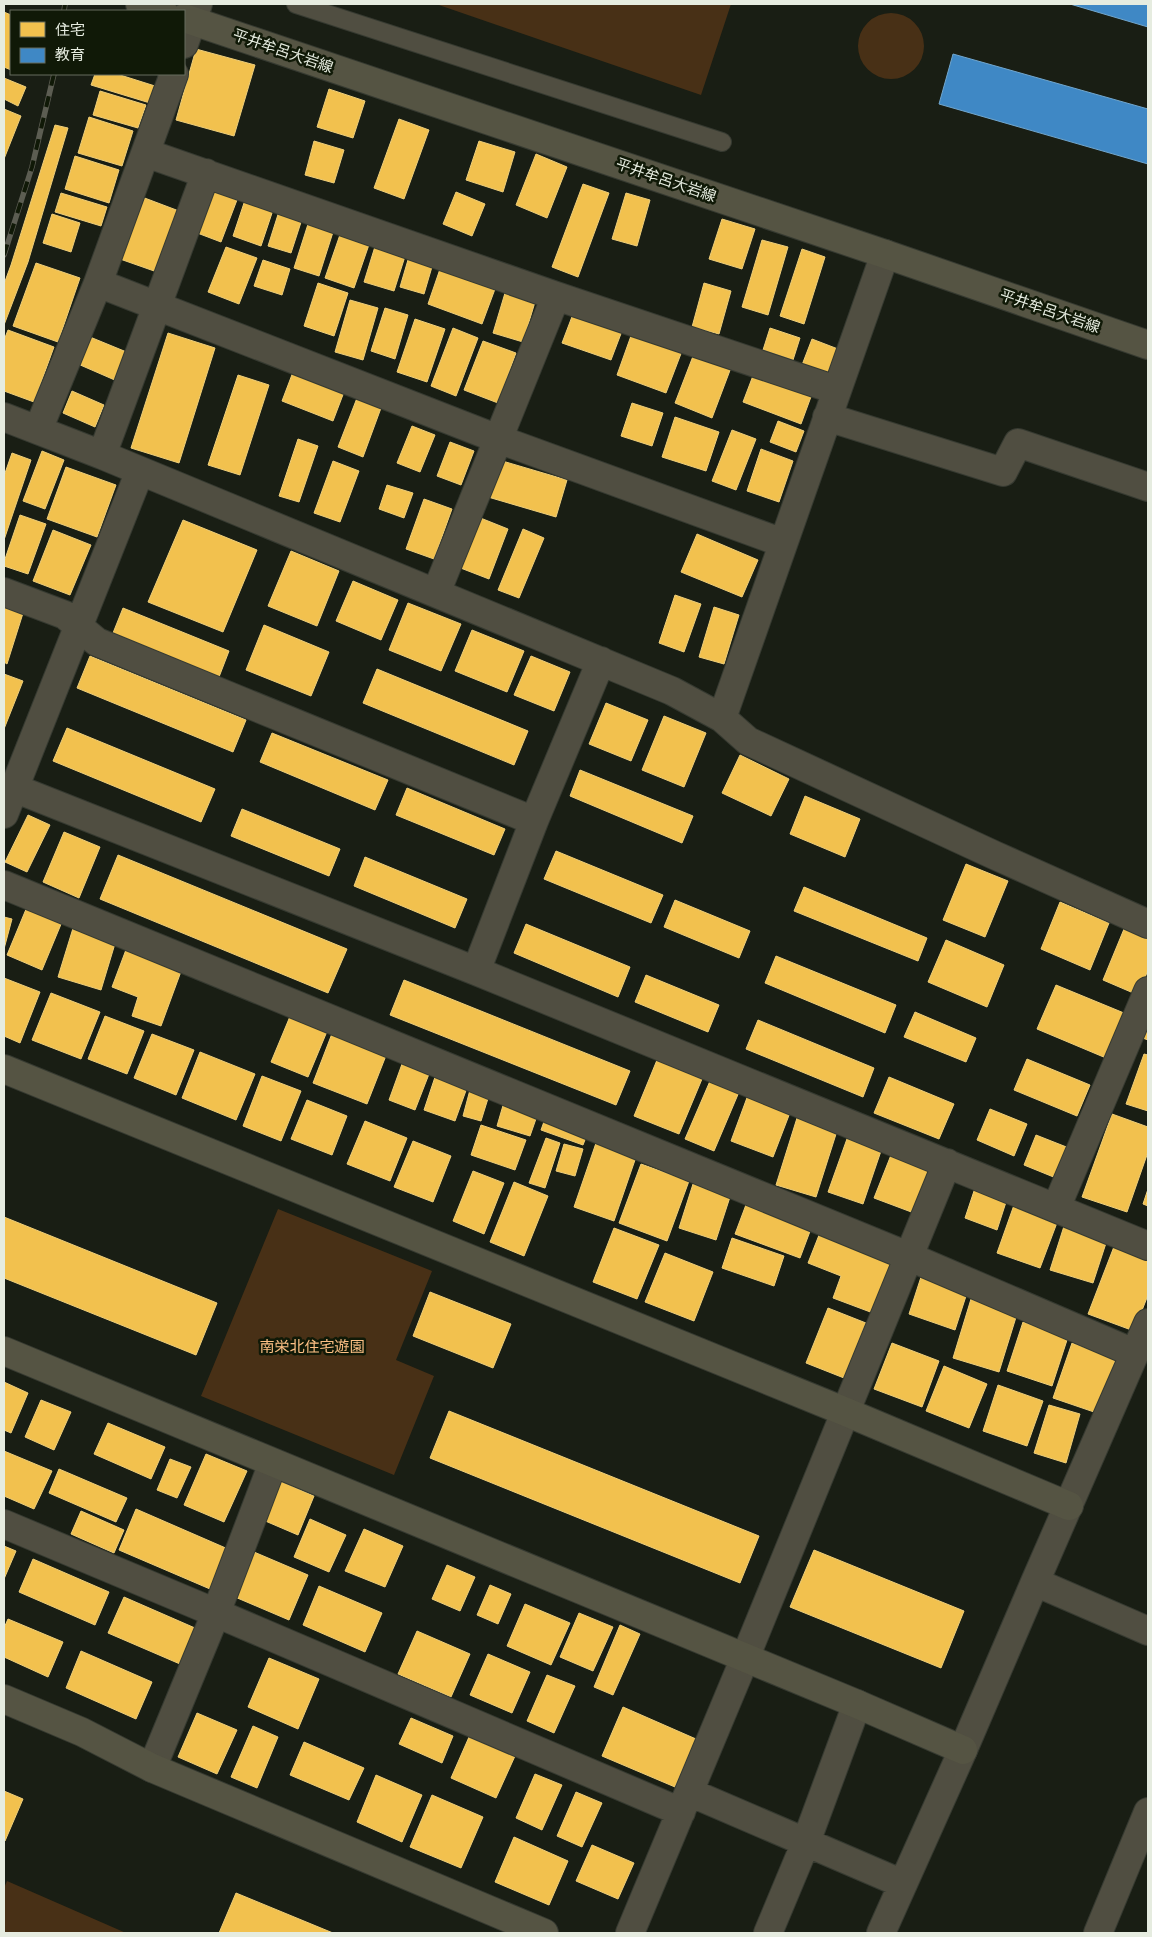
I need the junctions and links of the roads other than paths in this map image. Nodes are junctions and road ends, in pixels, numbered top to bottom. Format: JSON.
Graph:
{"nodes":[{"id":1,"x":140,"y":4,"type":"edge"},
{"id":2,"x":296,"y":4,"type":"edge"},
{"id":3,"x":160,"y":10,"type":"edge"},
{"id":4,"x":189,"y":22,"type":"edge"},
{"id":5,"x":174,"y":75,"type":"edge"},
{"id":6,"x":722,"y":142,"type":"dead end"},
{"id":7,"x":146,"y":153,"type":"junction"},
{"id":8,"x":206,"y":173,"type":"junction"},
{"id":9,"x":885,"y":254,"type":"junction"},
{"id":10,"x":98,"y":283,"type":"junction"},
{"id":11,"x":556,"y":296,"type":"junction"},
{"id":12,"x":157,"y":306,"type":"junction"},
{"id":13,"x":1148,"y":345,"type":"edge"},
{"id":14,"x":836,"y":390,"type":"junction"},
{"id":15,"x":4,"y":417,"type":"edge"},
{"id":16,"x":828,"y":417,"type":"junction"},
{"id":17,"x":38,"y":430,"type":"junction"},
{"id":18,"x":498,"y":439,"type":"junction"},
{"id":19,"x":102,"y":455,"type":"junction"},
{"id":20,"x":140,"y":471,"type":"junction"},
{"id":21,"x":1148,"y":487,"type":"edge"},
{"id":22,"x":783,"y":543,"type":"junction"},
{"id":23,"x":4,"y":592,"type":"edge"},
{"id":24,"x":436,"y":593,"type":"junction"},
{"id":25,"x":79,"y":626,"type":"junction"},
{"id":26,"x":601,"y":661,"type":"junction"},
{"id":27,"x":722,"y":718,"type":"junction"},
{"id":28,"x":14,"y":757,"type":"edge"},
{"id":29,"x":14,"y":788,"type":"junction"},
{"id":30,"x":4,"y":814,"type":"edge"},
{"id":31,"x":534,"y":821,"type":"junction"},
{"id":32,"x":4,"y":885,"type":"edge"},
{"id":33,"x":1148,"y":924,"type":"edge"},
{"id":34,"x":476,"y":971,"type":"junction"},
{"id":35,"x":1148,"y":991,"type":"edge"},
{"id":36,"x":4,"y":1069,"type":"edge"},
{"id":37,"x":947,"y":1163,"type":"junction"},
{"id":38,"x":1056,"y":1208,"type":"junction"},
{"id":39,"x":1148,"y":1246,"type":"edge"},
{"id":40,"x":910,"y":1258,"type":"junction"},
{"id":41,"x":1148,"y":1323,"type":"edge"},
{"id":42,"x":4,"y":1351,"type":"edge"},
{"id":43,"x":1134,"y":1353,"type":"junction"},
{"id":44,"x":846,"y":1412,"type":"junction"},
{"id":45,"x":273,"y":1463,"type":"junction"},
{"id":46,"x":1069,"y":1506,"type":"junction"},
{"id":47,"x":4,"y":1524,"type":"edge"},
{"id":48,"x":1035,"y":1582,"type":"junction"},
{"id":49,"x":216,"y":1613,"type":"junction"},
{"id":50,"x":1148,"y":1631,"type":"edge"},
{"id":51,"x":745,"y":1658,"type":"junction"},
{"id":52,"x":4,"y":1699,"type":"edge"},
{"id":53,"x":857,"y":1704,"type":"junction"},
{"id":54,"x":963,"y":1750,"type":"junction"},
{"id":55,"x":152,"y":1768,"type":"junction"},
{"id":56,"x":685,"y":1802,"type":"junction"},
{"id":57,"x":1148,"y":1812,"type":"edge"},
{"id":58,"x":806,"y":1842,"type":"junction"},
{"id":59,"x":903,"y":1884,"type":"junction"},
{"id":60,"x":544,"y":1933,"type":"edge"},
{"id":61,"x":630,"y":1933,"type":"edge"},
{"id":62,"x":768,"y":1933,"type":"edge"},
{"id":63,"x":882,"y":1933,"type":"edge"},
{"id":64,"x":1098,"y":1933,"type":"edge"}],
"edges":[{"from":1,"to":3,"type":"street"},
{"from":2,"to":6,"type":"lane"},
{"from":4,"to":9,"type":"street","name":"平井牟呂大岩線"},
{"from":5,"to":7,"type":"street"},
{"from":7,"to":8,"type":"street"},
{"from":7,"to":10,"type":"street"},
{"from":8,"to":11,"type":"street"},
{"from":8,"to":12,"type":"street"},
{"from":9,"to":13,"type":"street","name":"平井牟呂大岩線"},
{"from":9,"to":14,"type":"street"},
{"from":10,"to":12,"type":"street"},
{"from":10,"to":17,"type":"street"},
{"from":11,"to":14,"type":"street"},
{"from":11,"to":18,"type":"street"},
{"from":12,"to":18,"type":"street"},
{"from":12,"to":19,"type":"street"},
{"from":14,"to":16,"type":"street"},
{"from":15,"to":17,"type":"street"},
{"from":16,"to":21,"type":"street"},
{"from":16,"to":22,"type":"street"},
{"from":17,"to":19,"type":"street"},
{"from":18,"to":22,"type":"street"},
{"from":18,"to":24,"type":"street"},
{"from":19,"to":20,"type":"street"},
{"from":20,"to":24,"type":"street"},
{"from":20,"to":25,"type":"street"},
{"from":22,"to":27,"type":"street"},
{"from":23,"to":25,"type":"street"},
{"from":24,"to":26,"type":"street"},
{"from":25,"to":28,"type":"street"},
{"from":25,"to":31,"type":"street"},
{"from":26,"to":27,"type":"street"},
{"from":26,"to":31,"type":"street"},
{"from":27,"to":33,"type":"street"},
{"from":28,"to":29,"type":"street"},
{"from":29,"to":30,"type":"street"},
{"from":29,"to":34,"type":"street"},
{"from":31,"to":34,"type":"street"},
{"from":32,"to":40,"type":"street"},
{"from":34,"to":37,"type":"street"},
{"from":35,"to":38,"type":"street"},
{"from":36,"to":44,"type":"street"},
{"from":37,"to":38,"type":"street"},
{"from":37,"to":40,"type":"street"},
{"from":38,"to":39,"type":"street"},
{"from":40,"to":43,"type":"street"},
{"from":40,"to":44,"type":"street"},
{"from":41,"to":43,"type":"street"},
{"from":42,"to":45,"type":"street"},
{"from":43,"to":46,"type":"street"},
{"from":44,"to":46,"type":"street"},
{"from":44,"to":51,"type":"street"},
{"from":45,"to":49,"type":"street"},
{"from":45,"to":51,"type":"street"},
{"from":46,"to":48,"type":"street"},
{"from":47,"to":49,"type":"street"},
{"from":48,"to":50,"type":"street"},
{"from":48,"to":54,"type":"street"},
{"from":49,"to":55,"type":"street"},
{"from":49,"to":56,"type":"street"},
{"from":51,"to":53,"type":"street"},
{"from":51,"to":56,"type":"street"},
{"from":52,"to":55,"type":"street"},
{"from":53,"to":54,"type":"street"},
{"from":53,"to":58,"type":"street"},
{"from":54,"to":59,"type":"street"},
{"from":55,"to":60,"type":"street"},
{"from":56,"to":58,"type":"street"},
{"from":56,"to":61,"type":"street"},
{"from":57,"to":64,"type":"street"},
{"from":58,"to":59,"type":"street"},
{"from":58,"to":62,"type":"street"},
{"from":59,"to":63,"type":"street"}]}
